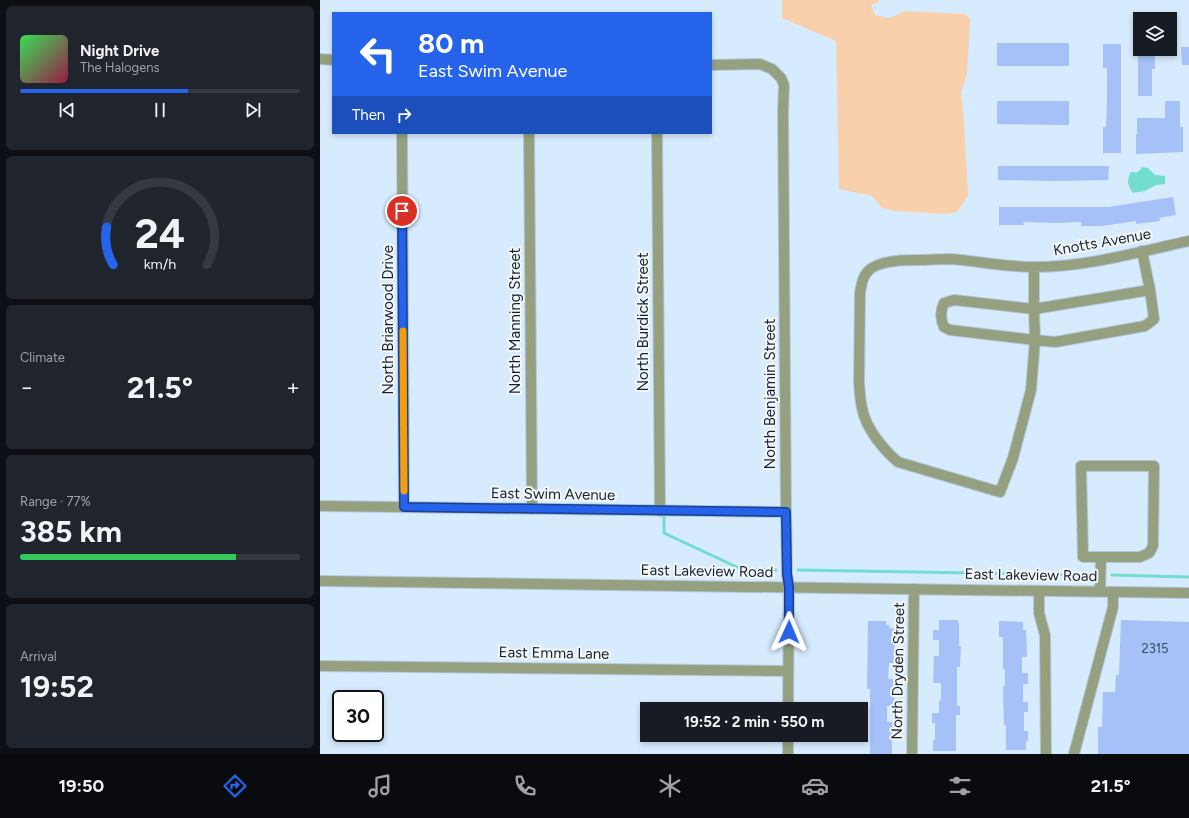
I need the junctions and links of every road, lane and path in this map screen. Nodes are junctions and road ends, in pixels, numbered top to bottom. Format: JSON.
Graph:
{"nodes":[{"id":1,"x":320,"y":59,"type":"edge"},
{"id":2,"x":332,"y":60,"type":"edge"},
{"id":3,"x":712,"y":65,"type":"edge"},
{"id":4,"x":402,"y":134,"type":"edge"},
{"id":5,"x":529,"y":134,"type":"edge"},
{"id":6,"x":657,"y":134,"type":"edge"},
{"id":7,"x":1189,"y":241,"type":"edge"},
{"id":8,"x":1142,"y":252,"type":"junction"},
{"id":9,"x":1034,"y":267,"type":"junction"},
{"id":10,"x":1150,"y":290,"type":"junction"},
{"id":11,"x":1034,"y":309,"type":"junction"},
{"id":12,"x":1035,"y":340,"type":"junction"},
{"id":13,"x":320,"y":506,"type":"edge"},
{"id":14,"x":404,"y":507,"type":"junction"},
{"id":15,"x":532,"y":509,"type":"junction"},
{"id":16,"x":660,"y":511,"type":"junction"},
{"id":17,"x":786,"y":512,"type":"junction"},
{"id":18,"x":1100,"y":558,"type":"junction"},
{"id":19,"x":320,"y":581,"type":"edge"},
{"id":20,"x":789,"y":587,"type":"junction"},
{"id":21,"x":914,"y":589,"type":"junction"},
{"id":22,"x":1039,"y":591,"type":"junction"},
{"id":23,"x":1100,"y":591,"type":"junction"},
{"id":24,"x":1113,"y":592,"type":"junction"},
{"id":25,"x":1189,"y":593,"type":"edge"},
{"id":26,"x":320,"y":666,"type":"edge"},
{"id":27,"x":788,"y":671,"type":"junction"},
{"id":28,"x":788,"y":702,"type":"edge"},
{"id":29,"x":788,"y":742,"type":"edge"},
{"id":30,"x":788,"y":754,"type":"edge"},
{"id":31,"x":912,"y":754,"type":"edge"},
{"id":32,"x":1046,"y":754,"type":"edge"},
{"id":33,"x":1074,"y":754,"type":"edge"}],
"edges":[{"from":1,"to":2,"type":"street"},
{"from":3,"to":17,"type":"street","name":"North Benjamin Street"},
{"from":4,"to":14,"type":"street","name":"North Briarwood Drive"},
{"from":5,"to":15,"type":"street","name":"North Manning Street"},
{"from":6,"to":16,"type":"street","name":"North Burdick Street"},
{"from":7,"to":8,"type":"street","name":"Knotts Avenue"},
{"from":8,"to":9,"type":"street","name":"Knotts Avenue"},
{"from":8,"to":10,"type":"street"},
{"from":9,"to":11,"type":"street"},
{"from":9,"to":12,"type":"street","name":"Knotts Avenue"},
{"from":10,"to":11,"type":"street"},
{"from":10,"to":12,"type":"street"},
{"from":11,"to":12,"type":"street"},
{"from":11,"to":12,"type":"street"},
{"from":13,"to":14,"type":"street","name":"East Swim Avenue"},
{"from":14,"to":15,"type":"street","name":"East Swim Avenue"},
{"from":15,"to":16,"type":"street","name":"East Swim Avenue"},
{"from":16,"to":17,"type":"street","name":"East Swim Avenue"},
{"from":17,"to":20,"type":"street","name":"North Benjamin Street"},
{"from":18,"to":18,"type":"street"},
{"from":18,"to":23,"type":"street"},
{"from":19,"to":20,"type":"street","name":"East Lakeview Road"},
{"from":20,"to":21,"type":"street","name":"East Lakeview Road"},
{"from":20,"to":27,"type":"street","name":"North Benjamin Street"},
{"from":21,"to":22,"type":"street","name":"East Lakeview Road"},
{"from":21,"to":31,"type":"street","name":"North Dryden Street"},
{"from":22,"to":23,"type":"street","name":"East Lakeview Road"},
{"from":22,"to":32,"type":"street"},
{"from":23,"to":24,"type":"street","name":"East Lakeview Road"},
{"from":24,"to":25,"type":"street","name":"East Lakeview Road"},
{"from":24,"to":33,"type":"street"},
{"from":26,"to":27,"type":"street","name":"East Emma Lane"},
{"from":27,"to":28,"type":"street","name":"North Benjamin Street"},
{"from":29,"to":30,"type":"street"}]}
